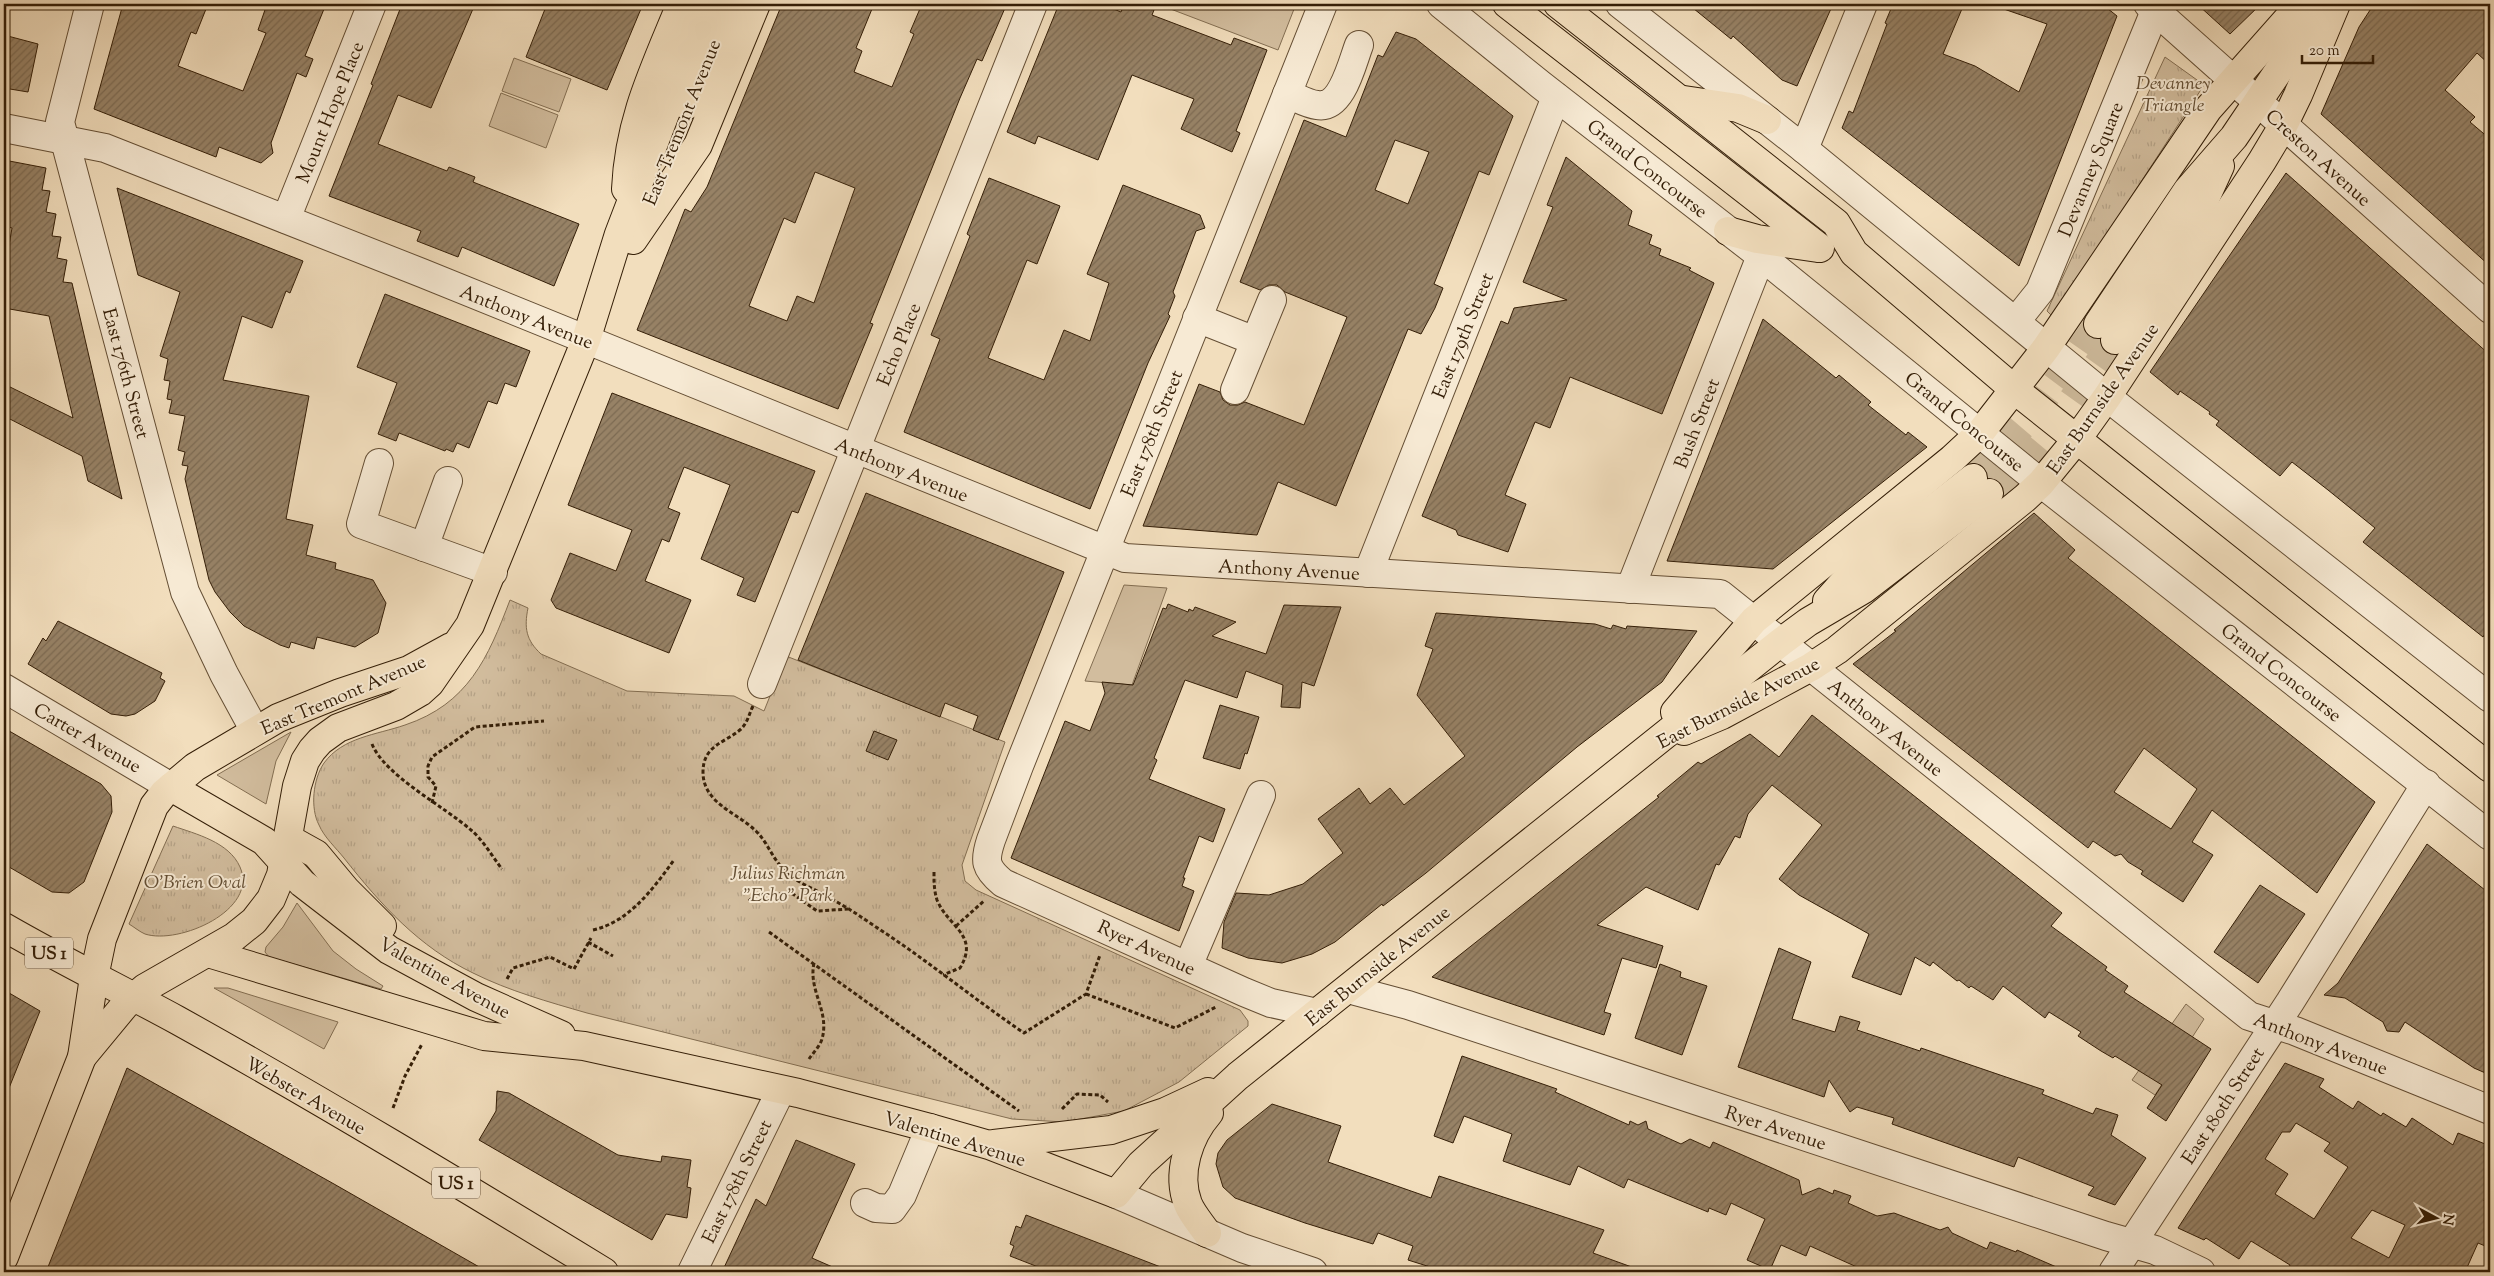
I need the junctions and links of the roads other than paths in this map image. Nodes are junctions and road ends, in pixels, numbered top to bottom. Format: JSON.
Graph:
{"nodes":[{"id":1,"x":90,"y":4,"type":"edge"},
{"id":2,"x":372,"y":4,"type":"edge"},
{"id":3,"x":680,"y":4,"type":"edge"},
{"id":4,"x":707,"y":4,"type":"edge"},
{"id":5,"x":730,"y":4,"type":"edge"},
{"id":6,"x":756,"y":4,"type":"edge"},
{"id":7,"x":1033,"y":4,"type":"edge"},
{"id":8,"x":1323,"y":4,"type":"edge"},
{"id":9,"x":1441,"y":4,"type":"edge"},
{"id":10,"x":1507,"y":4,"type":"edge"},
{"id":11,"x":1558,"y":4,"type":"edge"},
{"id":12,"x":1620,"y":4,"type":"edge"},
{"id":13,"x":1863,"y":4,"type":"edge"},
{"id":14,"x":2301,"y":4,"type":"edge"},
{"id":15,"x":2324,"y":4,"type":"edge"},
{"id":16,"x":2336,"y":4,"type":"edge"},
{"id":17,"x":2152,"y":7,"type":"edge"},
{"id":18,"x":1360,"y":45,"type":"dead end"},
{"id":19,"x":2232,"y":79,"type":"junction"},
{"id":20,"x":1287,"y":94,"type":"junction"},
{"id":21,"x":1556,"y":97,"type":"junction"},
{"id":22,"x":1681,"y":100,"type":"junction"},
{"id":23,"x":2258,"y":103,"type":"junction"},
{"id":24,"x":1767,"y":120,"type":"junction"},
{"id":25,"x":2283,"y":126,"type":"junction"},
{"id":26,"x":4,"y":128,"type":"edge"},
{"id":27,"x":65,"y":140,"type":"junction"},
{"id":28,"x":1804,"y":149,"type":"junction"},
{"id":29,"x":286,"y":219,"type":"junction"},
{"id":30,"x":629,"y":229,"type":"junction"},
{"id":31,"x":1728,"y":232,"type":"junction"},
{"id":32,"x":1820,"y":248,"type":"junction"},
{"id":33,"x":1854,"y":253,"type":"junction"},
{"id":34,"x":1761,"y":256,"type":"junction"},
{"id":35,"x":1272,"y":300,"type":"dead end"},
{"id":36,"x":2490,"y":309,"type":"edge"},
{"id":37,"x":1197,"y":318,"type":"junction"},
{"id":38,"x":2016,"y":320,"type":"junction"},
{"id":39,"x":590,"y":329,"type":"junction"},
{"id":40,"x":2106,"y":332,"type":"tunnel mouth"},
{"id":41,"x":1255,"y":341,"type":"junction"},
{"id":42,"x":2046,"y":348,"type":"junction"},
{"id":43,"x":1235,"y":390,"type":"dead end"},
{"id":44,"x":2016,"y":390,"type":"junction"},
{"id":45,"x":2107,"y":397,"type":"junction"},
{"id":46,"x":1980,"y":433,"type":"junction"},
{"id":47,"x":2077,"y":439,"type":"junction"},
{"id":48,"x":856,"y":451,"type":"junction"},
{"id":49,"x":379,"y":463,"type":"dead end"},
{"id":50,"x":448,"y":482,"type":"dead end"},
{"id":51,"x":2041,"y":483,"type":"junction"},
{"id":52,"x":1981,"y":485,"type":"tunnel mouth"},
{"id":53,"x":424,"y":547,"type":"junction"},
{"id":54,"x":1104,"y":550,"type":"junction"},
{"id":55,"x":493,"y":572,"type":"junction"},
{"id":56,"x":1368,"y":573,"type":"junction"},
{"id":57,"x":1630,"y":589,"type":"junction"},
{"id":58,"x":1754,"y":620,"type":"junction"},
{"id":59,"x":1781,"y":642,"type":"junction"},
{"id":60,"x":457,"y":643,"type":"junction"},
{"id":61,"x":1812,"y":667,"type":"junction"},
{"id":62,"x":762,"y":684,"type":"dead end"},
{"id":63,"x":4,"y":688,"type":"edge"},
{"id":64,"x":2488,"y":693,"type":"edge"},
{"id":65,"x":255,"y":731,"type":"junction"},
{"id":66,"x":1649,"y":747,"type":"junction"},
{"id":67,"x":2490,"y":768,"type":"edge"},
{"id":68,"x":2426,"y":784,"type":"junction"},
{"id":69,"x":171,"y":787,"type":"junction"},
{"id":70,"x":1261,"y":795,"type":"dead end"},
{"id":71,"x":2490,"y":836,"type":"edge"},
{"id":72,"x":287,"y":851,"type":"junction"},
{"id":73,"x":987,"y":865,"type":"joint"},
{"id":74,"x":4,"y":927,"type":"edge"},
{"id":75,"x":208,"y":953,"type":"junction"},
{"id":76,"x":1188,"y":966,"type":"junction"},
{"id":77,"x":94,"y":977,"type":"junction"},
{"id":78,"x":1348,"y":989,"type":"junction"},
{"id":79,"x":133,"y":997,"type":"junction"},
{"id":80,"x":1317,"y":1013,"type":"junction"},
{"id":81,"x":2275,"y":1024,"type":"junction"},
{"id":82,"x":584,"y":1046,"type":"junction"},
{"id":83,"x":82,"y":1057,"type":"junction"},
{"id":84,"x":1238,"y":1076,"type":"junction"},
{"id":85,"x":781,"y":1090,"type":"junction"},
{"id":86,"x":2490,"y":1110,"type":"edge"},
{"id":87,"x":930,"y":1128,"type":"junction"},
{"id":88,"x":989,"y":1145,"type":"junction"},
{"id":89,"x":1116,"y":1194,"type":"junction"},
{"id":90,"x":865,"y":1203,"type":"dead end"},
{"id":91,"x":1207,"y":1233,"type":"junction"},
{"id":92,"x":2132,"y":1243,"type":"junction"},
{"id":93,"x":4,"y":1258,"type":"edge"},
{"id":94,"x":604,"y":1272,"type":"edge"},
{"id":95,"x":692,"y":1272,"type":"edge"},
{"id":96,"x":1313,"y":1272,"type":"edge"},
{"id":97,"x":2113,"y":1272,"type":"edge"},
{"id":98,"x":2201,"y":1272,"type":"edge"}],
"edges":[{"from":1,"to":27,"type":"street","name":"East 176th Street"},
{"from":2,"to":29,"type":"street","name":"Mount Hope Place"},
{"from":3,"to":30,"type":"main road","name":"East Tremont Avenue"},
{"from":4,"to":30,"type":"main road","name":"East Tremont Avenue"},
{"from":5,"to":30,"type":"main road","name":"East Tremont Avenue"},
{"from":6,"to":30,"type":"main road","name":"East Tremont Avenue"},
{"from":7,"to":48,"type":"street","name":"Echo Place"},
{"from":8,"to":20,"type":"street","name":"East 178th Street"},
{"from":9,"to":21,"type":"street","name":"Grand Concourse"},
{"from":10,"to":32,"type":"main road"},
{"from":11,"to":22,"type":"main road"},
{"from":12,"to":24,"type":"street"},
{"from":13,"to":28,"type":"street"},
{"from":14,"to":19,"type":"main road","name":"East Burnside Avenue"},
{"from":15,"to":23,"type":"main road"},
{"from":16,"to":25,"type":"main road","name":"East Burnside Avenue"},
{"from":17,"to":19,"type":"street","name":"Creston Avenue"},
{"from":17,"to":38,"type":"street","name":"Devanney Square"},
{"from":18,"to":20,"type":"street"},
{"from":19,"to":23,"type":"street","name":"Creston Avenue"},
{"from":19,"to":42,"type":"main road","name":"East Burnside Avenue"},
{"from":20,"to":37,"type":"street","name":"East 178th Street"},
{"from":21,"to":31,"type":"street","name":"Grand Concourse"},
{"from":21,"to":56,"type":"street","name":"East 179th Street"},
{"from":22,"to":24,"type":"main road"},
{"from":22,"to":33,"type":"main road"},
{"from":23,"to":25,"type":"street","name":"Creston Avenue"},
{"from":23,"to":40,"type":"main road"},
{"from":24,"to":28,"type":"street"},
{"from":25,"to":36,"type":"street","name":"Creston Avenue"},
{"from":25,"to":45,"type":"main road","name":"East Burnside Avenue"},
{"from":26,"to":27,"type":"street","name":"Anthony Avenue"},
{"from":27,"to":29,"type":"street","name":"Anthony Avenue"},
{"from":27,"to":65,"type":"street","name":"East 176th Street"},
{"from":28,"to":38,"type":"street"},
{"from":29,"to":39,"type":"street","name":"Anthony Avenue"},
{"from":30,"to":39,"type":"main road","name":"East Tremont Avenue"},
{"from":31,"to":32,"type":"main road"},
{"from":31,"to":34,"type":"street","name":"Grand Concourse"},
{"from":32,"to":33,"type":"main road"},
{"from":33,"to":44,"type":"main road"},
{"from":34,"to":46,"type":"street","name":"Grand Concourse"},
{"from":34,"to":57,"type":"street","name":"Bush Street"},
{"from":35,"to":41,"type":"street"},
{"from":37,"to":41,"type":"street"},
{"from":37,"to":54,"type":"street","name":"East 178th Street"},
{"from":38,"to":42,"type":"street"},
{"from":39,"to":48,"type":"street","name":"Anthony Avenue"},
{"from":39,"to":55,"type":"main road","name":"East Tremont Avenue"},
{"from":41,"to":43,"type":"street"},
{"from":42,"to":44,"type":"main road","name":"East Burnside Avenue"},
{"from":42,"to":45,"type":"street"},
{"from":44,"to":46,"type":"main road","name":"East Burnside Avenue"},
{"from":44,"to":47,"type":"main road"},
{"from":45,"to":47,"type":"main road","name":"East Burnside Avenue"},
{"from":45,"to":64,"type":"street"},
{"from":46,"to":51,"type":"street","name":"Grand Concourse"},
{"from":46,"to":58,"type":"main road","name":"East Burnside Avenue"},
{"from":47,"to":51,"type":"main road","name":"East Burnside Avenue"},
{"from":47,"to":67,"type":"main road"},
{"from":48,"to":54,"type":"street","name":"Anthony Avenue"},
{"from":48,"to":62,"type":"street","name":"Echo Place"},
{"from":49,"to":53,"type":"street"},
{"from":50,"to":53,"type":"street"},
{"from":51,"to":61,"type":"main road","name":"East Burnside Avenue"},
{"from":51,"to":68,"type":"street","name":"Grand Concourse"},
{"from":52,"to":59,"type":"main road","name":"East Burnside Avenue"},
{"from":53,"to":55,"type":"street"},
{"from":54,"to":56,"type":"street","name":"Anthony Avenue"},
{"from":54,"to":73,"type":"street","name":"East 178th Street"},
{"from":55,"to":60,"type":"main road","name":"East Tremont Avenue"},
{"from":56,"to":57,"type":"street","name":"Anthony Avenue"},
{"from":57,"to":58,"type":"street","name":"Anthony Avenue"},
{"from":58,"to":59,"type":"street","name":"Anthony Avenue"},
{"from":58,"to":66,"type":"main road","name":"East Burnside Avenue"},
{"from":59,"to":61,"type":"street","name":"Anthony Avenue"},
{"from":59,"to":66,"type":"main road","name":"East Burnside Avenue"},
{"from":60,"to":65,"type":"main road","name":"East Tremont Avenue"},
{"from":60,"to":72,"type":"main road","name":"East Tremont Avenue"},
{"from":61,"to":66,"type":"main road","name":"East Burnside Avenue"},
{"from":61,"to":81,"type":"street","name":"Anthony Avenue"},
{"from":63,"to":69,"type":"street","name":"Carter Avenue"},
{"from":65,"to":69,"type":"main road","name":"East Tremont Avenue"},
{"from":66,"to":78,"type":"main road","name":"East Burnside Avenue"},
{"from":68,"to":71,"type":"street","name":"Grand Concourse"},
{"from":68,"to":81,"type":"street","name":"East 180th Street"},
{"from":69,"to":72,"type":"main road","name":"Valentine Avenue"},
{"from":69,"to":77,"type":"main road","name":"East Tremont Avenue"},
{"from":70,"to":76,"type":"street"},
{"from":72,"to":75,"type":"main road","name":"East Tremont Avenue"},
{"from":72,"to":82,"type":"main road","name":"Valentine Avenue"},
{"from":73,"to":76,"type":"street","name":"Ryer Avenue"},
{"from":74,"to":77,"type":"main road","name":"Webster Avenue","number":"US 1"},
{"from":75,"to":79,"type":"main road","name":"East Tremont Avenue"},
{"from":75,"to":82,"type":"main road","name":"Valentine Avenue"},
{"from":76,"to":80,"type":"street","name":"Ryer Avenue"},
{"from":77,"to":79,"type":"main road","name":"Webster Avenue","number":"US 1"},
{"from":77,"to":83,"type":"main road","name":"East Tremont Avenue"},
{"from":78,"to":80,"type":"main road","name":"East Burnside Avenue"},
{"from":78,"to":92,"type":"street","name":"Ryer Avenue"},
{"from":79,"to":83,"type":"main road","name":"East Tremont Avenue"},
{"from":79,"to":94,"type":"main road","name":"Webster Avenue","number":"US 1"},
{"from":80,"to":84,"type":"main road","name":"East Burnside Avenue"},
{"from":81,"to":86,"type":"street","name":"Anthony Avenue"},
{"from":81,"to":92,"type":"street","name":"East 180th Street"},
{"from":82,"to":85,"type":"main road","name":"Valentine Avenue"},
{"from":83,"to":93,"type":"main road","name":"East Tremont Avenue"},
{"from":84,"to":88,"type":"main road"},
{"from":84,"to":89,"type":"main road","name":"East Burnside Avenue"},
{"from":84,"to":91,"type":"main road"},
{"from":85,"to":87,"type":"main road","name":"Valentine Avenue"},
{"from":85,"to":95,"type":"street","name":"East 178th Street"},
{"from":87,"to":88,"type":"main road","name":"Valentine Avenue"},
{"from":87,"to":90,"type":"street"},
{"from":88,"to":89,"type":"main road","name":"Valentine Avenue"},
{"from":89,"to":91,"type":"street","name":"Valentine Avenue"},
{"from":91,"to":96,"type":"street","name":"Valentine Avenue"},
{"from":92,"to":97,"type":"street","name":"East 180th Street"},
{"from":92,"to":98,"type":"street","name":"Ryer Avenue"}]}
